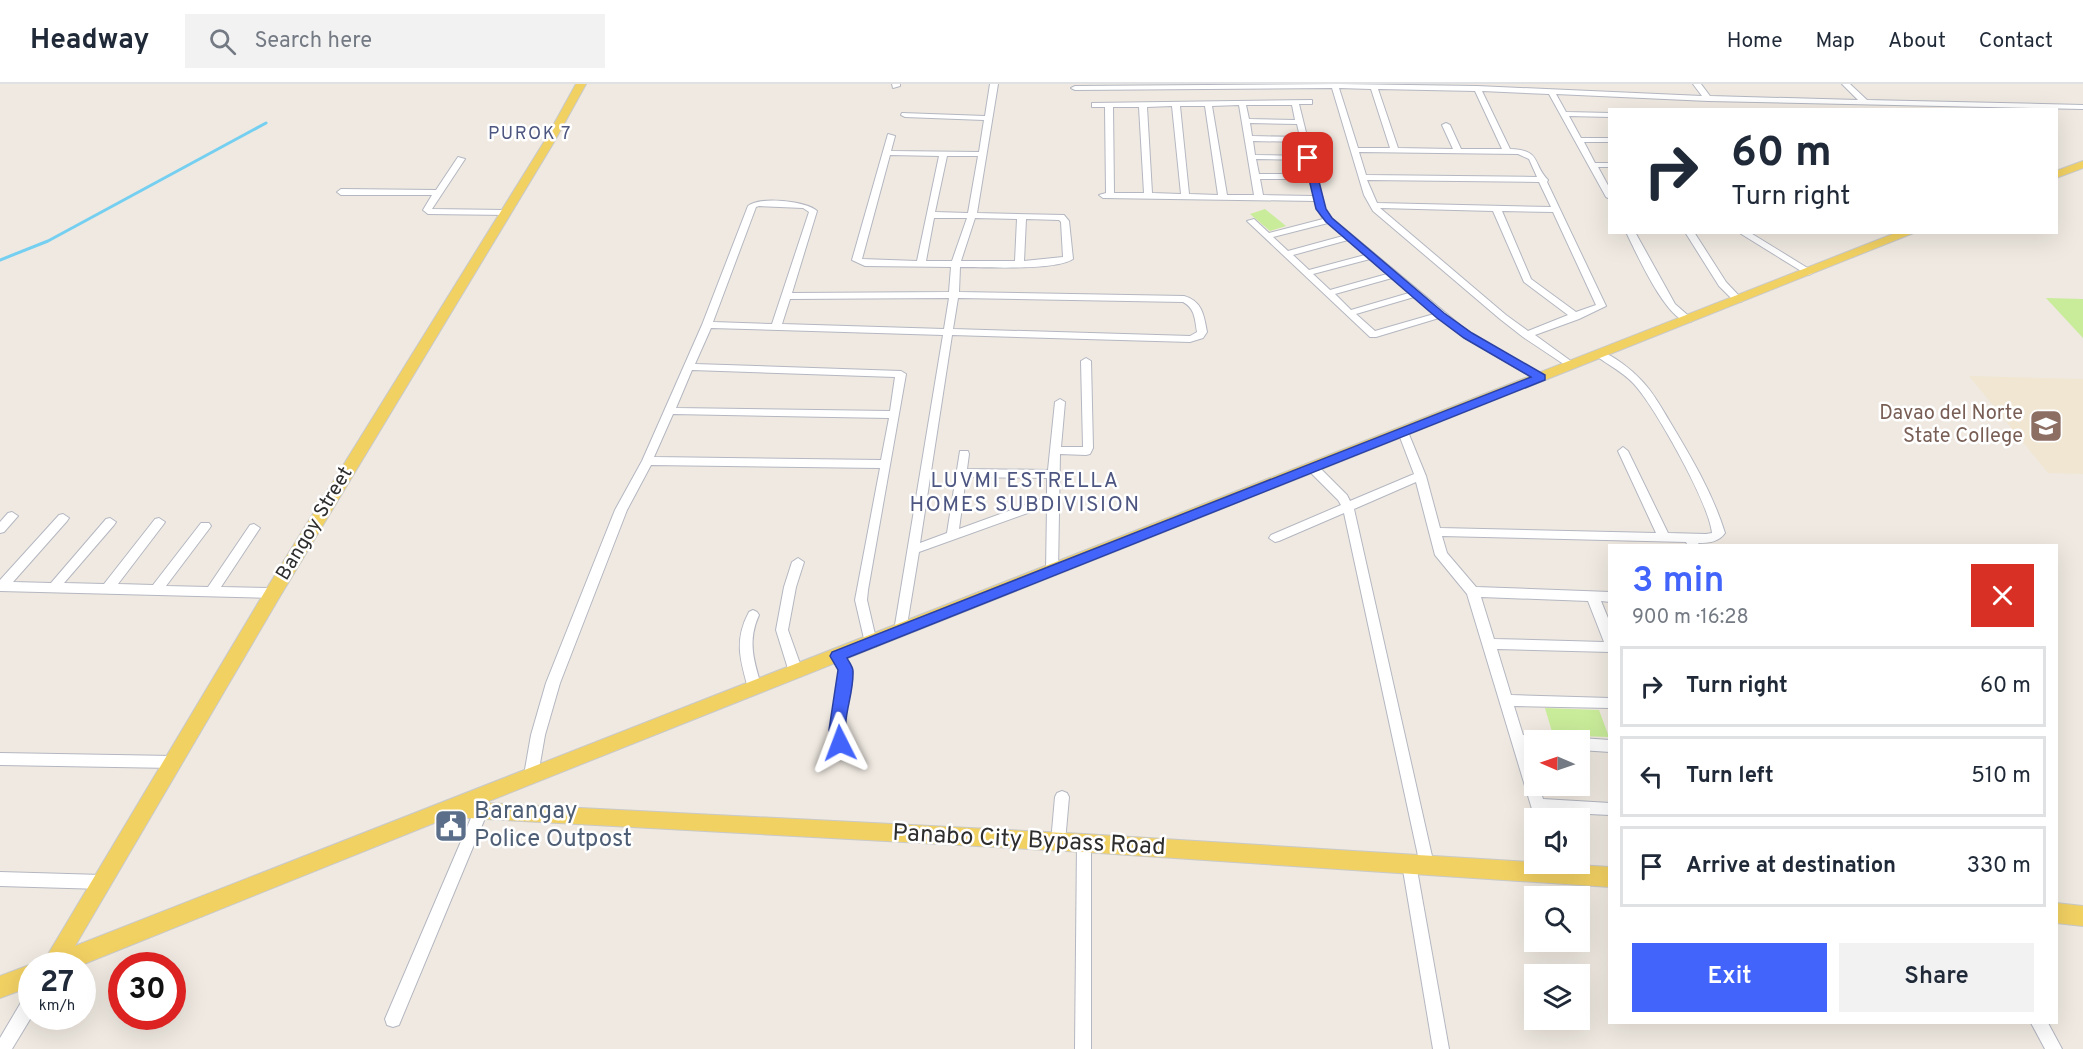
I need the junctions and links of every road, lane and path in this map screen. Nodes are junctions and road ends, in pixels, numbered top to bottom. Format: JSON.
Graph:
{"nodes":[{"id":1,"x":581,"y":84,"type":"edge"},
{"id":2,"x":994,"y":84,"type":"edge"},
{"id":3,"x":1567,"y":84,"type":"edge"},
{"id":4,"x":1697,"y":84,"type":"edge"},
{"id":5,"x":1846,"y":84,"type":"edge"},
{"id":6,"x":1268,"y":85,"type":"edge"},
{"id":7,"x":1354,"y":85,"type":"edge"},
{"id":8,"x":1335,"y":86,"type":"junction"},
{"id":9,"x":1438,"y":86,"type":"edge"},
{"id":10,"x":1506,"y":86,"type":"edge"},
{"id":11,"x":1374,"y":87,"type":"junction"},
{"id":12,"x":1075,"y":88,"type":"dead end"},
{"id":13,"x":1188,"y":88,"type":"junction"},
{"id":14,"x":1477,"y":88,"type":"junction"},
{"id":15,"x":1551,"y":91,"type":"junction"},
{"id":16,"x":1573,"y":93,"type":"junction"},
{"id":17,"x":1708,"y":99,"type":"junction"},
{"id":18,"x":1294,"y":102,"type":"junction"},
{"id":19,"x":1309,"y":102,"type":"dead end"},
{"id":20,"x":1865,"y":102,"type":"junction"},
{"id":21,"x":1208,"y":103,"type":"junction"},
{"id":22,"x":1242,"y":103,"type":"junction"},
{"id":23,"x":1143,"y":104,"type":"junction"},
{"id":24,"x":1176,"y":104,"type":"junction"},
{"id":25,"x":1192,"y":104,"type":"junction"},
{"id":26,"x":1095,"y":105,"type":"dead end"},
{"id":27,"x":1109,"y":105,"type":"junction"},
{"id":28,"x":2083,"y":107,"type":"edge"},
{"id":29,"x":1563,"y":114,"type":"junction"},
{"id":30,"x":1608,"y":115,"type":"edge"},
{"id":31,"x":905,"y":116,"type":"dead end"},
{"id":32,"x":987,"y":118,"type":"junction"},
{"id":33,"x":1245,"y":121,"type":"junction"},
{"id":34,"x":1299,"y":122,"type":"junction"},
{"id":35,"x":1446,"y":125,"type":"dead end"},
{"id":36,"x":891,"y":136,"type":"dead end"},
{"id":37,"x":1248,"y":138,"type":"junction"},
{"id":38,"x":1304,"y":140,"type":"junction"},
{"id":39,"x":1578,"y":140,"type":"junction"},
{"id":40,"x":1608,"y":140,"type":"edge"},
{"id":41,"x":1355,"y":150,"type":"junction"},
{"id":42,"x":1395,"y":150,"type":"junction"},
{"id":43,"x":1458,"y":152,"type":"junction"},
{"id":44,"x":1507,"y":152,"type":"junction"},
{"id":45,"x":886,"y":153,"type":"junction"},
{"id":46,"x":943,"y":154,"type":"junction"},
{"id":47,"x":982,"y":154,"type":"junction"},
{"id":48,"x":1251,"y":157,"type":"junction"},
{"id":49,"x":1308,"y":158,"type":"junction"},
{"id":50,"x":462,"y":159,"type":"dead end"},
{"id":51,"x":2083,"y":164,"type":"edge"},
{"id":52,"x":1592,"y":165,"type":"junction"},
{"id":53,"x":1608,"y":165,"type":"edge"},
{"id":54,"x":2058,"y":174,"type":"edge"},
{"id":55,"x":1255,"y":177,"type":"junction"},
{"id":56,"x":1313,"y":177,"type":"junction"},
{"id":57,"x":1363,"y":177,"type":"junction"},
{"id":58,"x":1544,"y":180,"type":"junction"},
{"id":59,"x":341,"y":192,"type":"dead end"},
{"id":60,"x":438,"y":193,"type":"junction"},
{"id":61,"x":1608,"y":193,"type":"edge"},
{"id":62,"x":1148,"y":196,"type":"junction"},
{"id":63,"x":1185,"y":196,"type":"junction"},
{"id":64,"x":1223,"y":197,"type":"junction"},
{"id":65,"x":1259,"y":198,"type":"junction"},
{"id":66,"x":1318,"y":199,"type":"junction"},
{"id":67,"x":1373,"y":205,"type":"junction"},
{"id":68,"x":1497,"y":209,"type":"junction"},
{"id":69,"x":1557,"y":210,"type":"junction"},
{"id":70,"x":505,"y":213,"type":"junction"},
{"id":71,"x":930,"y":215,"type":"junction"},
{"id":72,"x":972,"y":215,"type":"junction"},
{"id":73,"x":1022,"y":216,"type":"junction"},
{"id":74,"x":1329,"y":220,"type":"junction"},
{"id":75,"x":1251,"y":222,"type":"dead end"},
{"id":76,"x":1631,"y":234,"type":"edge"},
{"id":77,"x":1690,"y":234,"type":"edge"},
{"id":78,"x":1745,"y":234,"type":"edge"},
{"id":79,"x":1905,"y":234,"type":"edge"},
{"id":80,"x":1267,"y":236,"type":"junction"},
{"id":81,"x":1349,"y":237,"type":"junction"},
{"id":82,"x":1287,"y":254,"type":"junction"},
{"id":83,"x":1371,"y":256,"type":"junction"},
{"id":84,"x":921,"y":263,"type":"junction"},
{"id":85,"x":956,"y":263,"type":"junction"},
{"id":86,"x":1019,"y":263,"type":"junction"},
{"id":87,"x":1809,"y":272,"type":"junction"},
{"id":88,"x":1307,"y":273,"type":"junction"},
{"id":89,"x":1392,"y":275,"type":"junction"},
{"id":90,"x":1328,"y":293,"type":"junction"},
{"id":91,"x":1414,"y":294,"type":"junction"},
{"id":92,"x":787,"y":296,"type":"junction"},
{"id":93,"x":954,"y":296,"type":"junction"},
{"id":94,"x":1738,"y":300,"type":"junction"},
{"id":95,"x":1350,"y":313,"type":"junction"},
{"id":96,"x":1441,"y":315,"type":"junction"},
{"id":97,"x":1576,"y":317,"type":"junction"},
{"id":98,"x":1688,"y":320,"type":"junction"},
{"id":99,"x":707,"y":325,"type":"junction"},
{"id":100,"x":776,"y":328,"type":"junction"},
{"id":101,"x":948,"y":333,"type":"junction"},
{"id":102,"x":1526,"y":335,"type":"junction"},
{"id":103,"x":1600,"y":354,"type":"junction"},
{"id":104,"x":1086,"y":361,"type":"dead end"},
{"id":105,"x":1571,"y":366,"type":"junction"},
{"id":106,"x":687,"y":367,"type":"junction"},
{"id":107,"x":1541,"y":378,"type":"junction"},
{"id":108,"x":1060,"y":402,"type":"dead end"},
{"id":109,"x":670,"y":411,"type":"junction"},
{"id":110,"x":895,"y":415,"type":"junction"},
{"id":111,"x":1403,"y":432,"type":"junction"},
{"id":112,"x":1056,"y":450,"type":"junction"},
{"id":113,"x":1623,"y":451,"type":"dead end"},
{"id":114,"x":963,"y":454,"type":"dead end"},
{"id":115,"x":647,"y":461,"type":"junction"},
{"id":116,"x":885,"y":464,"type":"junction"},
{"id":117,"x":1313,"y":468,"type":"junction"},
{"id":118,"x":962,"y":473,"type":"junction"},
{"id":119,"x":1053,"y":474,"type":"junction"},
{"id":120,"x":1420,"y":476,"type":"junction"},
{"id":121,"x":1052,"y":500,"type":"junction"},
{"id":122,"x":1348,"y":508,"type":"junction"},
{"id":123,"x":12,"y":516,"type":"dead end"},
{"id":124,"x":63,"y":518,"type":"dead end"},
{"id":125,"x":110,"y":522,"type":"dead end"},
{"id":126,"x":159,"y":522,"type":"dead end"},
{"id":127,"x":205,"y":526,"type":"dead end"},
{"id":128,"x":255,"y":528,"type":"dead end"},
{"id":129,"x":0,"y":529,"type":"edge"},
{"id":130,"x":1435,"y":532,"type":"junction"},
{"id":131,"x":952,"y":536,"type":"junction"},
{"id":132,"x":1275,"y":538,"type":"dead end"},
{"id":133,"x":1664,"y":538,"type":"junction"},
{"id":134,"x":1692,"y":542,"type":"edge"},
{"id":135,"x":912,"y":550,"type":"junction"},
{"id":136,"x":798,"y":562,"type":"dead end"},
{"id":137,"x":1052,"y":571,"type":"junction"},
{"id":138,"x":1,"y":586,"type":"edge"},
{"id":139,"x":54,"y":587,"type":"junction"},
{"id":140,"x":108,"y":588,"type":"junction"},
{"id":141,"x":157,"y":589,"type":"junction"},
{"id":142,"x":212,"y":591,"type":"junction"},
{"id":143,"x":1473,"y":592,"type":"junction"},
{"id":144,"x":273,"y":593,"type":"junction"},
{"id":145,"x":1593,"y":597,"type":"junction"},
{"id":146,"x":1608,"y":597,"type":"edge"},
{"id":147,"x":753,"y":615,"type":"dead end"},
{"id":148,"x":900,"y":631,"type":"junction"},
{"id":149,"x":1608,"y":636,"type":"edge"},
{"id":150,"x":871,"y":642,"type":"junction"},
{"id":151,"x":1489,"y":644,"type":"junction"},
{"id":152,"x":1608,"y":647,"type":"edge"},
{"id":153,"x":837,"y":656,"type":"junction"},
{"id":154,"x":796,"y":672,"type":"junction"},
{"id":155,"x":755,"y":688,"type":"junction"},
{"id":156,"x":1506,"y":700,"type":"junction"},
{"id":157,"x":1608,"y":703,"type":"edge"},
{"id":158,"x":1517,"y":740,"type":"junction"},
{"id":159,"x":1524,"y":740,"type":"edge"},
{"id":160,"x":840,"y":743,"type":"dead end"},
{"id":161,"x":1590,"y":745,"type":"edge"},
{"id":162,"x":1608,"y":746,"type":"edge"},
{"id":163,"x":0,"y":759,"type":"edge"},
{"id":164,"x":173,"y":762,"type":"junction"},
{"id":165,"x":531,"y":775,"type":"junction"},
{"id":166,"x":1062,"y":797,"type":"dead end"},
{"id":167,"x":1539,"y":808,"type":"edge"},
{"id":168,"x":1608,"y":809,"type":"edge"},
{"id":169,"x":447,"y":810,"type":"junction"},
{"id":170,"x":1590,"y":810,"type":"edge"},
{"id":171,"x":481,"y":811,"type":"junction"},
{"id":172,"x":1058,"y":842,"type":"junction"},
{"id":173,"x":1084,"y":843,"type":"junction"},
{"id":174,"x":1418,"y":865,"type":"junction"},
{"id":175,"x":1524,"y":868,"type":"edge"},
{"id":176,"x":1586,"y":874,"type":"edge"},
{"id":177,"x":1608,"y":878,"type":"edge"},
{"id":178,"x":0,"y":879,"type":"edge"},
{"id":179,"x":102,"y":882,"type":"junction"},
{"id":180,"x":2058,"y":914,"type":"edge"},
{"id":181,"x":2083,"y":916,"type":"edge"},
{"id":182,"x":60,"y":952,"type":"edge"},
{"id":183,"x":87,"y":952,"type":"edge"},
{"id":184,"x":18,"y":980,"type":"edge"},
{"id":185,"x":0,"y":987,"type":"edge"},
{"id":186,"x":393,"y":1019,"type":"dead end"},
{"id":187,"x":18,"y":1024,"type":"edge"},
{"id":188,"x":2040,"y":1024,"type":"edge"},
{"id":189,"x":3,"y":1049,"type":"edge"},
{"id":190,"x":1083,"y":1049,"type":"edge"},
{"id":191,"x":1441,"y":1049,"type":"edge"},
{"id":192,"x":2054,"y":1049,"type":"edge"}],
"edges":[{"from":1,"to":70,"type":"main road","name":"Bangoy Street"},
{"from":2,"to":32,"type":"street"},
{"from":3,"to":16,"type":"street"},
{"from":4,"to":17,"type":"street"},
{"from":5,"to":20,"type":"street"},
{"from":6,"to":8,"type":"street"},
{"from":6,"to":13,"type":"street"},
{"from":7,"to":8,"type":"street"},
{"from":7,"to":11,"type":"street"},
{"from":8,"to":41,"type":"street"},
{"from":9,"to":11,"type":"street"},
{"from":9,"to":14,"type":"street"},
{"from":10,"to":14,"type":"street"},
{"from":10,"to":15,"type":"street"},
{"from":11,"to":42,"type":"street"},
{"from":12,"to":13,"type":"street"},
{"from":13,"to":25,"type":"street"},
{"from":14,"to":44,"type":"street"},
{"from":15,"to":16,"type":"street"},
{"from":15,"to":29,"type":"street"},
{"from":16,"to":17,"type":"street"},
{"from":17,"to":20,"type":"street"},
{"from":18,"to":19,"type":"street"},
{"from":18,"to":22,"type":"street"},
{"from":18,"to":34,"type":"street"},
{"from":20,"to":28,"type":"street"},
{"from":21,"to":22,"type":"street"},
{"from":21,"to":25,"type":"street"},
{"from":21,"to":64,"type":"street"},
{"from":22,"to":33,"type":"street"},
{"from":23,"to":24,"type":"street"},
{"from":23,"to":27,"type":"street"},
{"from":23,"to":62,"type":"street"},
{"from":24,"to":25,"type":"street"},
{"from":24,"to":63,"type":"street"},
{"from":26,"to":27,"type":"street"},
{"from":27,"to":62,"type":"street"},
{"from":29,"to":30,"type":"street"},
{"from":29,"to":39,"type":"street"},
{"from":31,"to":32,"type":"street"},
{"from":32,"to":47,"type":"street"},
{"from":33,"to":34,"type":"street"},
{"from":33,"to":37,"type":"street"},
{"from":34,"to":38,"type":"street"},
{"from":35,"to":43,"type":"street"},
{"from":36,"to":45,"type":"street"},
{"from":37,"to":38,"type":"street"},
{"from":37,"to":48,"type":"street"},
{"from":38,"to":49,"type":"street"},
{"from":39,"to":40,"type":"street"},
{"from":39,"to":52,"type":"street"},
{"from":41,"to":42,"type":"street"},
{"from":41,"to":57,"type":"street"},
{"from":42,"to":43,"type":"street"},
{"from":43,"to":44,"type":"street"},
{"from":44,"to":58,"type":"street"},
{"from":45,"to":46,"type":"street"},
{"from":45,"to":84,"type":"street"},
{"from":46,"to":47,"type":"street"},
{"from":46,"to":71,"type":"street"},
{"from":47,"to":72,"type":"street"},
{"from":48,"to":49,"type":"street"},
{"from":48,"to":55,"type":"street"},
{"from":49,"to":56,"type":"street"},
{"from":50,"to":60,"type":"street"},
{"from":51,"to":54,"type":"main road"},
{"from":52,"to":53,"type":"street"},
{"from":52,"to":61,"type":"street"},
{"from":55,"to":56,"type":"street"},
{"from":55,"to":65,"type":"street"},
{"from":56,"to":66,"type":"street"},
{"from":57,"to":58,"type":"street"},
{"from":57,"to":67,"type":"street"},
{"from":58,"to":69,"type":"street"},
{"from":59,"to":60,"type":"street"},
{"from":60,"to":70,"type":"street"},
{"from":62,"to":63,"type":"street"},
{"from":63,"to":64,"type":"street"},
{"from":64,"to":65,"type":"street"},
{"from":65,"to":66,"type":"street"},
{"from":66,"to":74,"type":"street"},
{"from":67,"to":68,"type":"street"},
{"from":67,"to":102,"type":"street"},
{"from":68,"to":69,"type":"street"},
{"from":68,"to":97,"type":"street"},
{"from":69,"to":97,"type":"street"},
{"from":70,"to":144,"type":"main road","name":"Bangoy Street"},
{"from":71,"to":72,"type":"street"},
{"from":71,"to":84,"type":"street"},
{"from":72,"to":73,"type":"street"},
{"from":72,"to":85,"type":"street"},
{"from":73,"to":86,"type":"street"},
{"from":73,"to":86,"type":"street"},
{"from":74,"to":80,"type":"street"},
{"from":74,"to":81,"type":"street"},
{"from":75,"to":80,"type":"street"},
{"from":76,"to":98,"type":"street"},
{"from":77,"to":94,"type":"street"},
{"from":78,"to":87,"type":"street"},
{"from":79,"to":87,"type":"main road"},
{"from":80,"to":82,"type":"street"},
{"from":81,"to":82,"type":"street"},
{"from":81,"to":83,"type":"street"},
{"from":82,"to":88,"type":"street"},
{"from":83,"to":88,"type":"street"},
{"from":83,"to":89,"type":"street"},
{"from":84,"to":85,"type":"street"},
{"from":85,"to":86,"type":"street"},
{"from":85,"to":93,"type":"street"},
{"from":87,"to":94,"type":"main road"},
{"from":88,"to":90,"type":"street"},
{"from":89,"to":90,"type":"street"},
{"from":89,"to":91,"type":"street"},
{"from":90,"to":95,"type":"street"},
{"from":91,"to":95,"type":"street"},
{"from":91,"to":96,"type":"street"},
{"from":92,"to":93,"type":"street"},
{"from":92,"to":99,"type":"street"},
{"from":92,"to":100,"type":"street"},
{"from":93,"to":101,"type":"street"},
{"from":93,"to":101,"type":"street"},
{"from":94,"to":98,"type":"main road"},
{"from":95,"to":96,"type":"street"},
{"from":96,"to":107,"type":"street"},
{"from":97,"to":102,"type":"street"},
{"from":98,"to":103,"type":"main road"},
{"from":99,"to":100,"type":"street"},
{"from":99,"to":106,"type":"street"},
{"from":100,"to":101,"type":"street"},
{"from":101,"to":135,"type":"street"},
{"from":102,"to":105,"type":"street"},
{"from":103,"to":105,"type":"main road"},
{"from":103,"to":134,"type":"street"},
{"from":104,"to":112,"type":"street"},
{"from":105,"to":107,"type":"main road"},
{"from":106,"to":109,"type":"street"},
{"from":106,"to":110,"type":"street"},
{"from":107,"to":111,"type":"main road"},
{"from":108,"to":112,"type":"street"},
{"from":109,"to":110,"type":"street"},
{"from":109,"to":115,"type":"street"},
{"from":110,"to":116,"type":"street"},
{"from":111,"to":117,"type":"main road"},
{"from":111,"to":120,"type":"street"},
{"from":112,"to":119,"type":"street"},
{"from":113,"to":133,"type":"street"},
{"from":114,"to":118,"type":"street"},
{"from":115,"to":116,"type":"street"},
{"from":115,"to":165,"type":"street"},
{"from":116,"to":150,"type":"street"},
{"from":117,"to":122,"type":"street"},
{"from":117,"to":137,"type":"main road"},
{"from":118,"to":119,"type":"street"},
{"from":118,"to":131,"type":"street"},
{"from":119,"to":121,"type":"street"},
{"from":120,"to":122,"type":"street"},
{"from":120,"to":130,"type":"street"},
{"from":121,"to":131,"type":"street"},
{"from":121,"to":137,"type":"street"},
{"from":122,"to":132,"type":"street"},
{"from":122,"to":174,"type":"street"},
{"from":123,"to":129,"type":"street"},
{"from":124,"to":138,"type":"street"},
{"from":125,"to":139,"type":"street"},
{"from":126,"to":140,"type":"street"},
{"from":127,"to":141,"type":"street"},
{"from":128,"to":142,"type":"street"},
{"from":130,"to":133,"type":"street"},
{"from":130,"to":143,"type":"street"},
{"from":131,"to":135,"type":"street"},
{"from":133,"to":134,"type":"street"},
{"from":135,"to":148,"type":"street"},
{"from":136,"to":154,"type":"street"},
{"from":137,"to":148,"type":"main road"},
{"from":138,"to":139,"type":"street"},
{"from":139,"to":140,"type":"street"},
{"from":140,"to":141,"type":"street"},
{"from":141,"to":142,"type":"street"},
{"from":142,"to":144,"type":"street"},
{"from":143,"to":145,"type":"street"},
{"from":143,"to":151,"type":"street"},
{"from":144,"to":164,"type":"main road","name":"Bangoy Street"},
{"from":145,"to":146,"type":"street"},
{"from":145,"to":149,"type":"street"},
{"from":147,"to":155,"type":"street"},
{"from":148,"to":150,"type":"main road"},
{"from":150,"to":153,"type":"main road"},
{"from":151,"to":152,"type":"street"},
{"from":151,"to":156,"type":"street"},
{"from":153,"to":154,"type":"main road"},
{"from":153,"to":160,"type":"street"},
{"from":154,"to":155,"type":"main road"},
{"from":155,"to":165,"type":"main road"},
{"from":156,"to":157,"type":"street"},
{"from":156,"to":158,"type":"street"},
{"from":158,"to":159,"type":"street"},
{"from":158,"to":167,"type":"street"},
{"from":161,"to":162,"type":"street"},
{"from":163,"to":164,"type":"street"},
{"from":164,"to":179,"type":"main road","name":"Bangoy Street"},
{"from":165,"to":169,"type":"main road"},
{"from":166,"to":172,"type":"street"},
{"from":168,"to":170,"type":"street"},
{"from":169,"to":171,"type":"main road","name":"Panabo City Bypass Road"},
{"from":169,"to":183,"type":"main road"},
{"from":171,"to":172,"type":"main road","name":"Panabo City Bypass Road"},
{"from":171,"to":186,"type":"street"},
{"from":172,"to":173,"type":"main road","name":"Panabo City Bypass Road"},
{"from":173,"to":174,"type":"main road","name":"Panabo City Bypass Road"},
{"from":173,"to":190,"type":"street"},
{"from":174,"to":175,"type":"main road","name":"Panabo City Bypass Road"},
{"from":174,"to":191,"type":"street"},
{"from":176,"to":177,"type":"main road","name":"Panabo City Bypass Road"},
{"from":178,"to":179,"type":"street"},
{"from":179,"to":182,"type":"main road","name":"Bangoy Street"},
{"from":180,"to":181,"type":"main road"},
{"from":184,"to":185,"type":"main road"},
{"from":187,"to":189,"type":"street"},
{"from":188,"to":192,"type":"street"}]}
